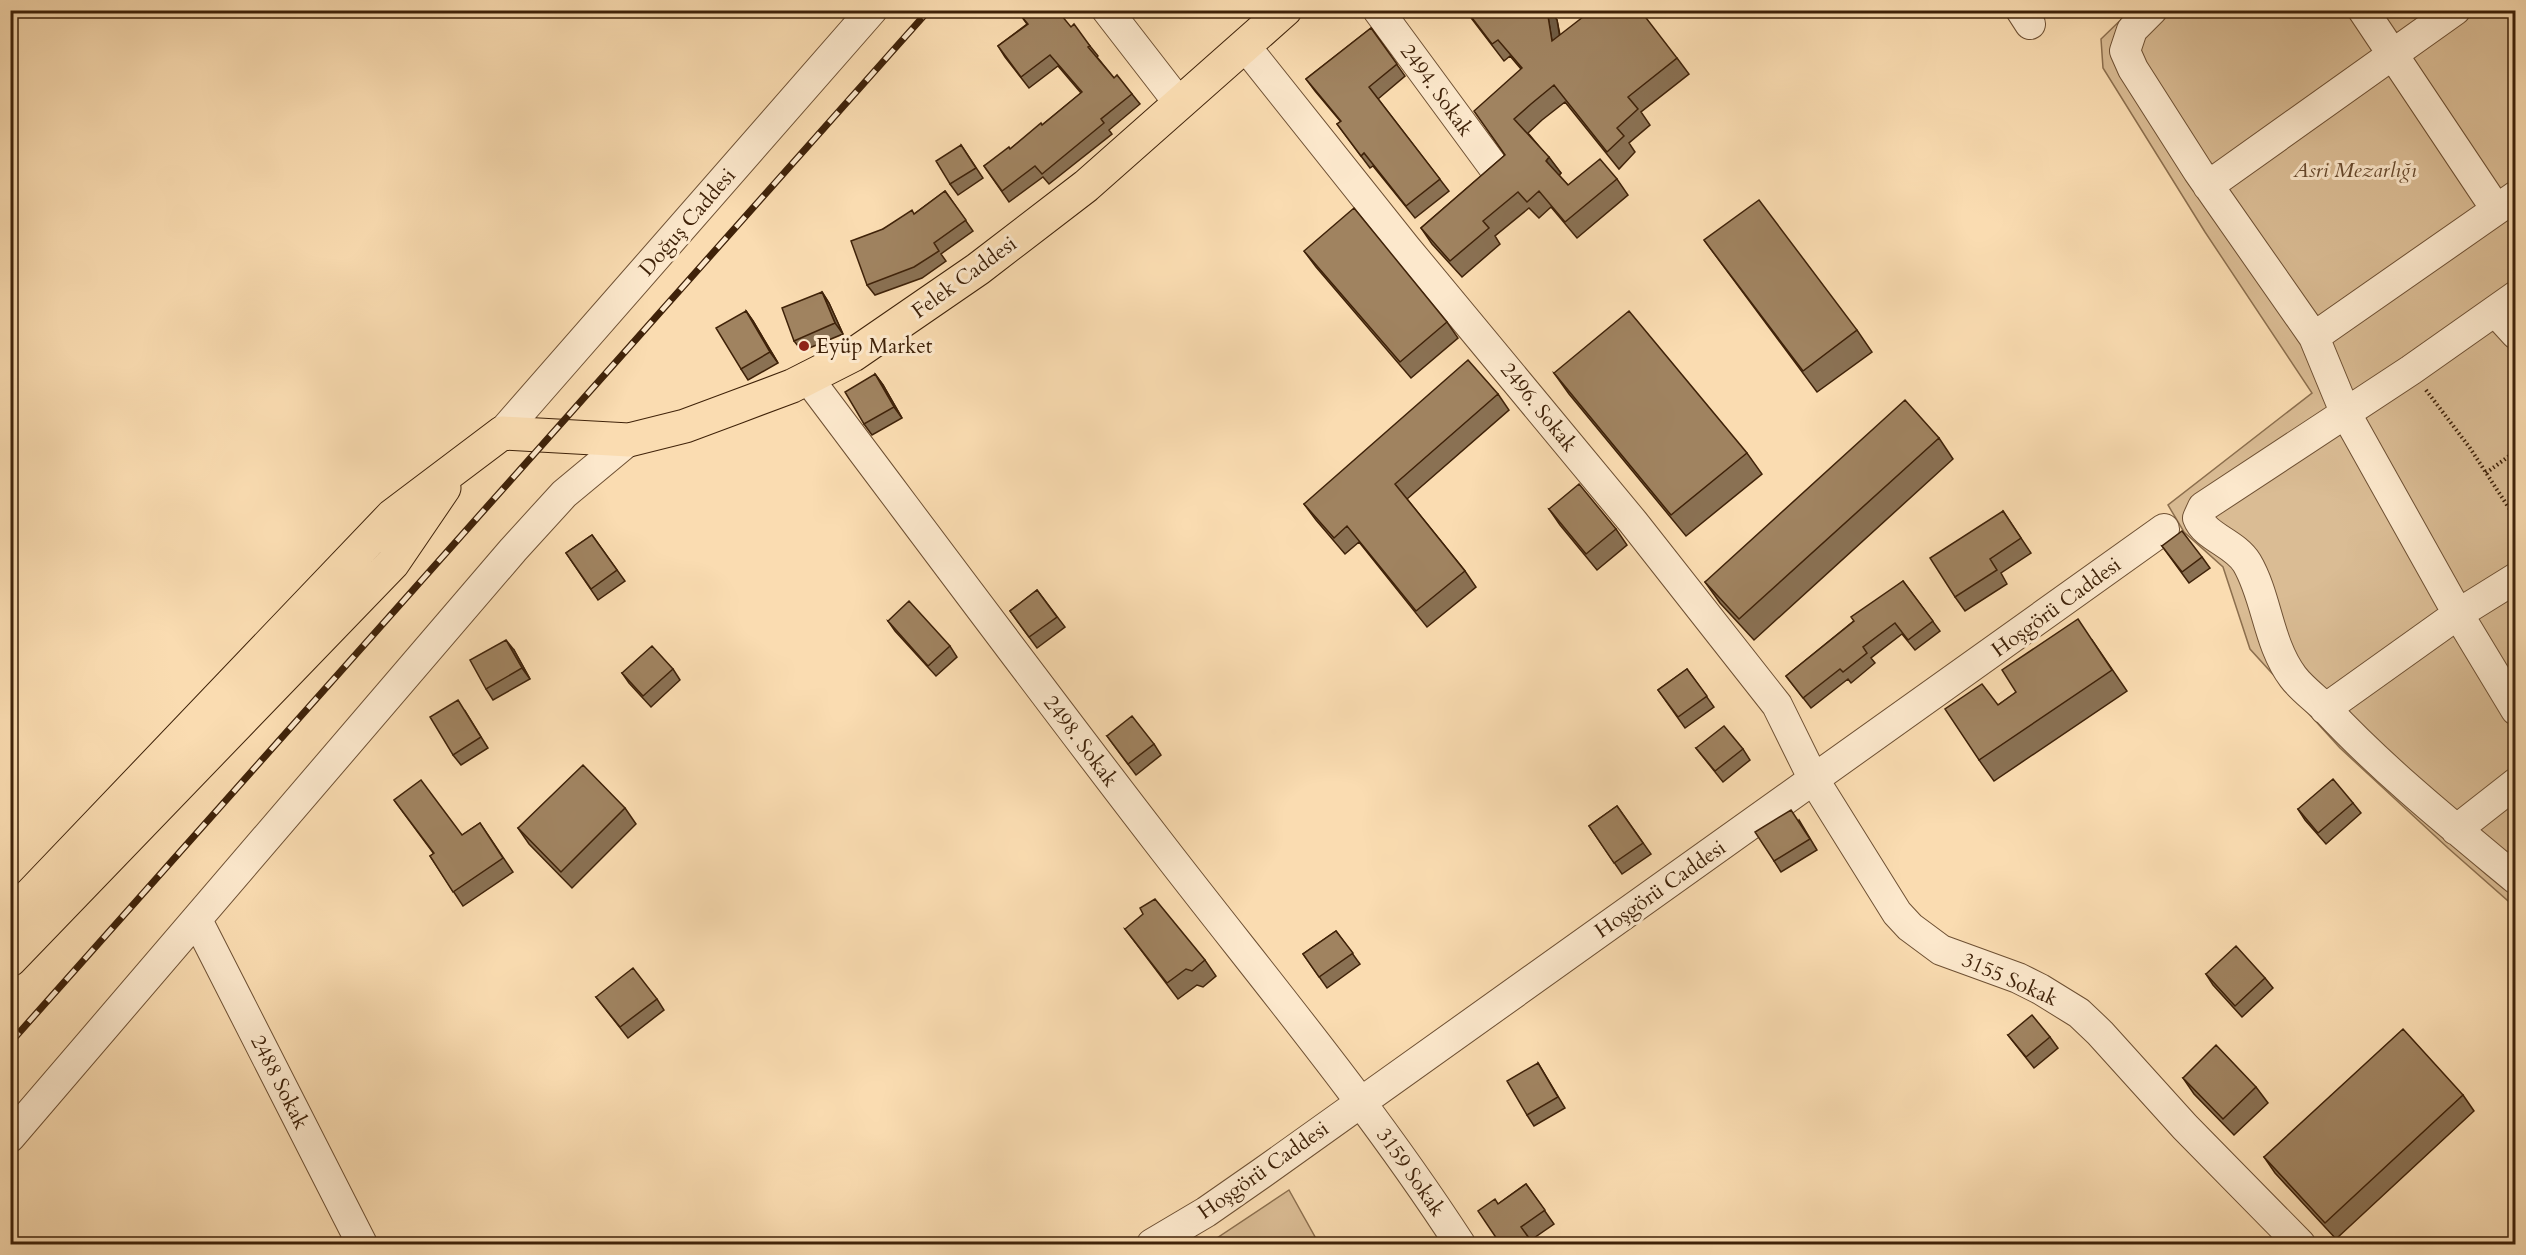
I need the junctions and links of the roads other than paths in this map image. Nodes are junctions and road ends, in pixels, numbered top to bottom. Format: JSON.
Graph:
{"nodes":[{"id":1,"x":872,"y":10,"type":"edge"},
{"id":2,"x":1107,"y":10,"type":"edge"},
{"id":3,"x":1286,"y":10,"type":"edge"},
{"id":4,"x":1378,"y":10,"type":"edge"},
{"id":5,"x":2152,"y":10,"type":"edge"},
{"id":6,"x":2363,"y":10,"type":"edge"},
{"id":7,"x":2455,"y":10,"type":"edge"},
{"id":8,"x":1245,"y":46,"type":"junction"},
{"id":9,"x":2393,"y":55,"type":"junction"},
{"id":10,"x":1179,"y":103,"type":"junction"},
{"id":11,"x":1495,"y":169,"type":"edge"},
{"id":12,"x":2208,"y":186,"type":"junction"},
{"id":13,"x":2506,"y":202,"type":"edge"},
{"id":14,"x":2505,"y":303,"type":"edge"},
{"id":15,"x":2516,"y":334,"type":"edge"},
{"id":16,"x":2314,"y":337,"type":"junction"},
{"id":17,"x":807,"y":377,"type":"junction"},
{"id":18,"x":2345,"y":412,"type":"junction"},
{"id":19,"x":502,"y":433,"type":"junction"},
{"id":20,"x":628,"y":440,"type":"junction"},
{"id":21,"x":457,"y":469,"type":"junction"},
{"id":22,"x":2164,"y":529,"type":"dead end"},
{"id":23,"x":2516,"y":578,"type":"edge"},
{"id":24,"x":2458,"y":614,"type":"junction"},
{"id":25,"x":2325,"y":709,"type":"junction"},
{"id":26,"x":2516,"y":710,"type":"edge"},
{"id":27,"x":1814,"y":780,"type":"junction"},
{"id":28,"x":2516,"y":783,"type":"edge"},
{"id":29,"x":2456,"y":830,"type":"junction"},
{"id":30,"x":2516,"y":879,"type":"edge"},
{"id":31,"x":10,"y":916,"type":"edge"},
{"id":32,"x":197,"y":920,"type":"junction"},
{"id":33,"x":10,"y":960,"type":"edge"},
{"id":34,"x":1360,"y":1101,"type":"junction"},
{"id":35,"x":10,"y":1137,"type":"edge"},
{"id":36,"x":362,"y":1245,"type":"edge"},
{"id":37,"x":1152,"y":1245,"type":"edge"},
{"id":38,"x":1460,"y":1245,"type":"edge"},
{"id":39,"x":2300,"y":1245,"type":"edge"}],
"edges":[{"from":1,"to":19,"type":"street","name":"Doğuş Caddesi"},
{"from":2,"to":10,"type":"street"},
{"from":3,"to":8,"type":"main road","name":"Felek Caddesi"},
{"from":4,"to":11,"type":"street","name":"2494. Sokak"},
{"from":5,"to":12,"type":"street"},
{"from":6,"to":9,"type":"street"},
{"from":7,"to":9,"type":"street"},
{"from":8,"to":10,"type":"main road","name":"Felek Caddesi"},
{"from":8,"to":27,"type":"street","name":"2496. Sokak"},
{"from":9,"to":12,"type":"street"},
{"from":9,"to":13,"type":"street"},
{"from":10,"to":17,"type":"main road","name":"Felek Caddesi"},
{"from":12,"to":16,"type":"street"},
{"from":13,"to":16,"type":"street"},
{"from":14,"to":15,"type":"street"},
{"from":14,"to":18,"type":"street"},
{"from":16,"to":18,"type":"street"},
{"from":17,"to":20,"type":"main road","name":"Felek Caddesi"},
{"from":17,"to":34,"type":"street","name":"2498. Sokak"},
{"from":18,"to":24,"type":"street"},
{"from":18,"to":25,"type":"street"},
{"from":19,"to":20,"type":"main road","name":"Felek Caddesi"},
{"from":19,"to":21,"type":"main road"},
{"from":20,"to":32,"type":"street"},
{"from":21,"to":31,"type":"main road"},
{"from":21,"to":33,"type":"main road"},
{"from":22,"to":27,"type":"street","name":"Hoşgörü Caddesi"},
{"from":23,"to":24,"type":"street"},
{"from":24,"to":25,"type":"street"},
{"from":24,"to":26,"type":"street"},
{"from":25,"to":29,"type":"street"},
{"from":27,"to":34,"type":"street","name":"Hoşgörü Caddesi"},
{"from":27,"to":39,"type":"street","name":"3155 Sokak"},
{"from":28,"to":29,"type":"street"},
{"from":29,"to":30,"type":"street"},
{"from":32,"to":35,"type":"street"},
{"from":32,"to":36,"type":"street","name":"2488 Sokak"},
{"from":34,"to":37,"type":"street","name":"Hoşgörü Caddesi"},
{"from":34,"to":38,"type":"street","name":"3159 Sokak"}]}
